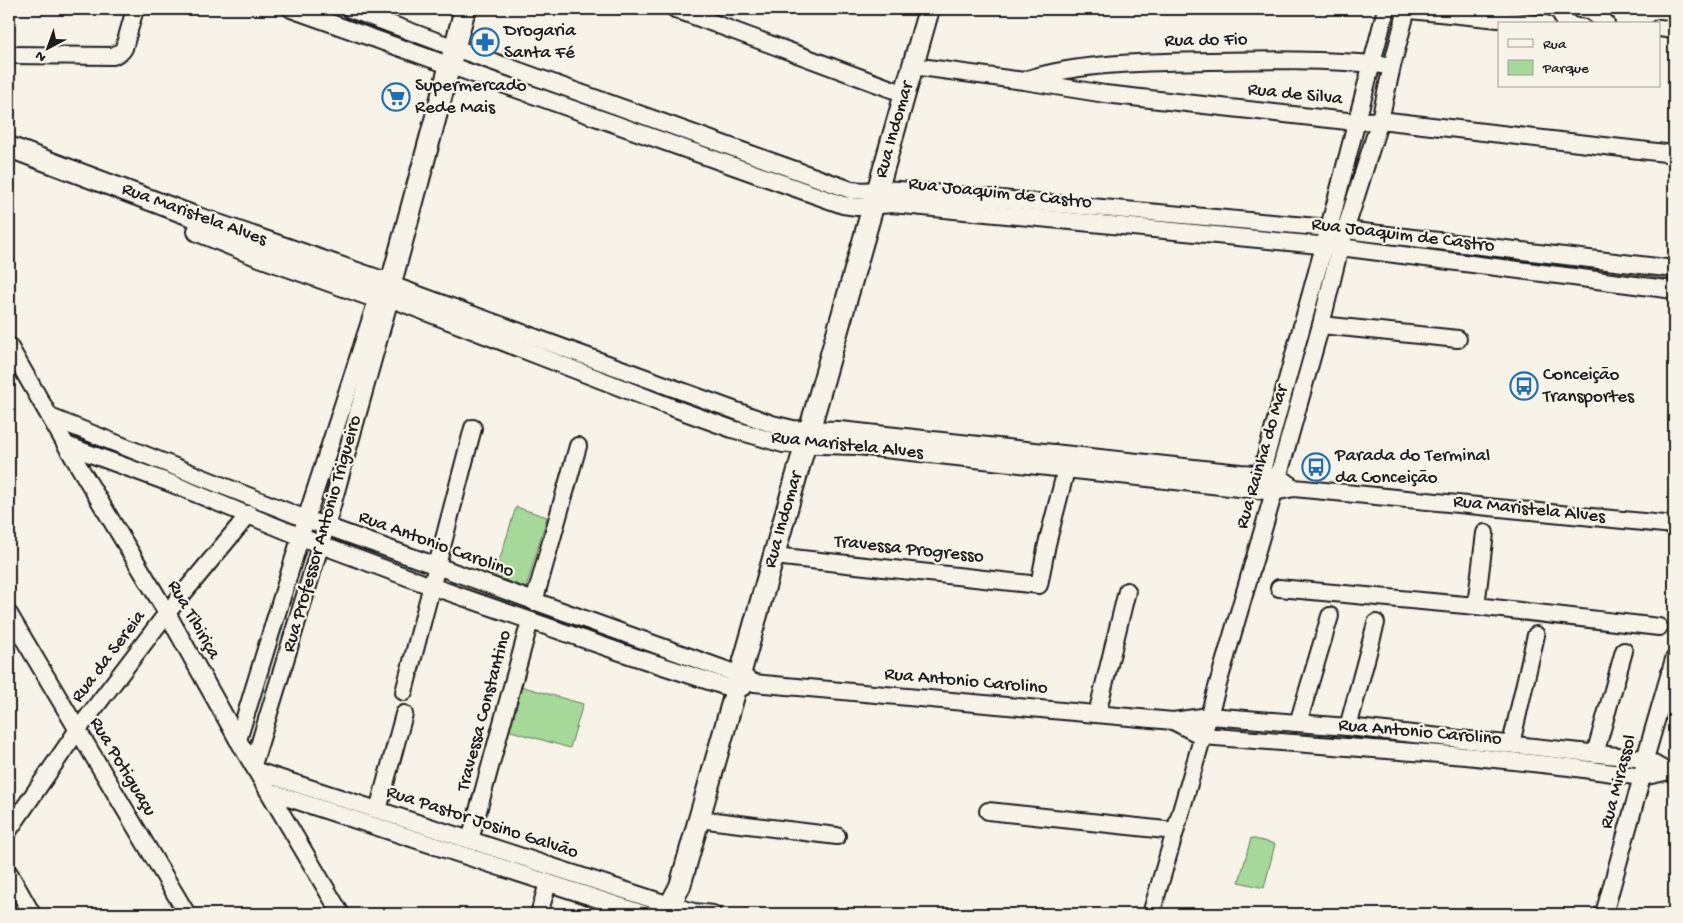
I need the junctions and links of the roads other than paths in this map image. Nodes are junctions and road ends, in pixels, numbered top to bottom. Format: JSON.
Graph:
{"nodes":[{"id":1,"x":134,"y":9,"type":"edge"},
{"id":2,"x":292,"y":9,"type":"edge"},
{"id":3,"x":350,"y":9,"type":"edge"},
{"id":4,"x":465,"y":9,"type":"edge"},
{"id":5,"x":675,"y":9,"type":"edge"},
{"id":6,"x":929,"y":9,"type":"edge"},
{"id":7,"x":1386,"y":9,"type":"edge"},
{"id":8,"x":1405,"y":9,"type":"edge"},
{"id":9,"x":1579,"y":9,"type":"edge"},
{"id":10,"x":1527,"y":22,"type":"edge"},
{"id":11,"x":1607,"y":22,"type":"edge"},
{"id":12,"x":1660,"y":28,"type":"edge"},
{"id":13,"x":1674,"y":30,"type":"edge"},
{"id":14,"x":9,"y":54,"type":"edge"},
{"id":15,"x":452,"y":57,"type":"junction"},
{"id":16,"x":1372,"y":64,"type":"junction"},
{"id":17,"x":913,"y":66,"type":"junction"},
{"id":18,"x":1392,"y":66,"type":"junction"},
{"id":19,"x":1024,"y":81,"type":"junction"},
{"id":20,"x":905,"y":94,"type":"junction"},
{"id":21,"x":1380,"y":120,"type":"junction"},
{"id":22,"x":1356,"y":122,"type":"junction"},
{"id":23,"x":9,"y":147,"type":"edge"},
{"id":24,"x":1674,"y":154,"type":"edge"},
{"id":25,"x":9,"y":155,"type":"edge"},
{"id":26,"x":876,"y":197,"type":"junction"},
{"id":27,"x":1328,"y":228,"type":"junction"},
{"id":28,"x":1346,"y":230,"type":"junction"},
{"id":29,"x":1323,"y":246,"type":"junction"},
{"id":30,"x":1340,"y":247,"type":"junction"},
{"id":31,"x":1674,"y":269,"type":"edge"},
{"id":32,"x":1674,"y":290,"type":"edge"},
{"id":33,"x":385,"y":291,"type":"junction"},
{"id":34,"x":1321,"y":326,"type":"junction"},
{"id":35,"x":1458,"y":339,"type":"dead end"},
{"id":36,"x":9,"y":346,"type":"edge"},
{"id":37,"x":50,"y":417,"type":"junction"},
{"id":38,"x":473,"y":428,"type":"dead end"},
{"id":39,"x":808,"y":437,"type":"junction"},
{"id":40,"x":66,"y":446,"type":"junction"},
{"id":41,"x":578,"y":446,"type":"dead end"},
{"id":42,"x":1066,"y":470,"type":"junction"},
{"id":43,"x":1261,"y":474,"type":"junction"},
{"id":44,"x":1276,"y":484,"type":"junction"},
{"id":45,"x":1257,"y":490,"type":"junction"},
{"id":46,"x":249,"y":514,"type":"junction"},
{"id":47,"x":306,"y":519,"type":"junction"},
{"id":48,"x":1674,"y":525,"type":"edge"},
{"id":49,"x":326,"y":527,"type":"junction"},
{"id":50,"x":1484,"y":533,"type":"dead end"},
{"id":51,"x":301,"y":537,"type":"junction"},
{"id":52,"x":321,"y":545,"type":"junction"},
{"id":53,"x":774,"y":556,"type":"junction"},
{"id":54,"x":436,"y":566,"type":"junction"},
{"id":55,"x":431,"y":586,"type":"junction"},
{"id":56,"x":1279,"y":588,"type":"dead end"},
{"id":57,"x":1127,"y":592,"type":"dead end"},
{"id":58,"x":534,"y":602,"type":"junction"},
{"id":59,"x":1476,"y":606,"type":"junction"},
{"id":60,"x":166,"y":613,"type":"junction"},
{"id":61,"x":9,"y":614,"type":"edge"},
{"id":62,"x":1330,"y":616,"type":"dead end"},
{"id":63,"x":530,"y":620,"type":"junction"},
{"id":64,"x":1376,"y":624,"type":"dead end"},
{"id":65,"x":1659,"y":627,"type":"dead end"},
{"id":66,"x":1536,"y":635,"type":"dead end"},
{"id":67,"x":630,"y":636,"type":"junction"},
{"id":68,"x":1624,"y":651,"type":"dead end"},
{"id":69,"x":626,"y":654,"type":"junction"},
{"id":70,"x":1674,"y":659,"type":"edge"},
{"id":71,"x":743,"y":683,"type":"junction"},
{"id":72,"x":404,"y":692,"type":"dead end"},
{"id":73,"x":404,"y":714,"type":"dead end"},
{"id":74,"x":1097,"y":714,"type":"junction"},
{"id":75,"x":1209,"y":716,"type":"junction"},
{"id":76,"x":1174,"y":722,"type":"junction"},
{"id":77,"x":1298,"y":723,"type":"junction"},
{"id":78,"x":1348,"y":727,"type":"junction"},
{"id":79,"x":77,"y":731,"type":"junction"},
{"id":80,"x":1202,"y":736,"type":"junction"},
{"id":81,"x":238,"y":740,"type":"junction"},
{"id":82,"x":1468,"y":740,"type":"junction"},
{"id":83,"x":1511,"y":744,"type":"junction"},
{"id":84,"x":1594,"y":754,"type":"junction"},
{"id":85,"x":1466,"y":756,"type":"junction"},
{"id":86,"x":1645,"y":759,"type":"junction"},
{"id":87,"x":255,"y":768,"type":"junction"},
{"id":88,"x":1670,"y":772,"type":"edge"},
{"id":89,"x":1642,"y":777,"type":"junction"},
{"id":90,"x":270,"y":792,"type":"junction"},
{"id":91,"x":378,"y":810,"type":"junction"},
{"id":92,"x":988,"y":811,"type":"dead end"},
{"id":93,"x":699,"y":820,"type":"junction"},
{"id":94,"x":9,"y":830,"type":"edge"},
{"id":95,"x":1175,"y":831,"type":"junction"},
{"id":96,"x":837,"y":836,"type":"dead end"},
{"id":97,"x":470,"y":840,"type":"junction"},
{"id":98,"x":9,"y":873,"type":"edge"},
{"id":99,"x":548,"y":883,"type":"junction"},
{"id":100,"x":680,"y":911,"type":"edge"},
{"id":101,"x":32,"y":914,"type":"edge"},
{"id":102,"x":187,"y":914,"type":"edge"},
{"id":103,"x":341,"y":914,"type":"edge"},
{"id":104,"x":539,"y":914,"type":"edge"},
{"id":105,"x":644,"y":914,"type":"edge"},
{"id":106,"x":713,"y":914,"type":"edge"},
{"id":107,"x":1151,"y":914,"type":"edge"},
{"id":108,"x":1604,"y":914,"type":"edge"}],
"edges":[{"from":1,"to":14,"type":"street"},
{"from":2,"to":15,"type":"street","name":"Rua Joaquim de Castro"},
{"from":3,"to":15,"type":"street","name":"Rua Joaquim de Castro"},
{"from":4,"to":15,"type":"street","name":"Rua Professor Antonio Trigueiro"},
{"from":5,"to":20,"type":"street"},
{"from":6,"to":17,"type":"street","name":"Rua Indomar"},
{"from":7,"to":16,"type":"street","name":"Rua Rainha do Mar"},
{"from":8,"to":10,"type":"street"},
{"from":8,"to":18,"type":"street","name":"Rua Rainha do Mar"},
{"from":9,"to":11,"type":"street"},
{"from":12,"to":13,"type":"street"},
{"from":15,"to":26,"type":"street","name":"Rua Joaquim de Castro"},
{"from":15,"to":33,"type":"street","name":"Rua Professor Antonio Trigueiro"},
{"from":16,"to":18,"type":"street","name":"Rua do Fio"},
{"from":16,"to":19,"type":"street","name":"Rua do Fio"},
{"from":16,"to":22,"type":"street","name":"Rua Rainha do Mar"},
{"from":17,"to":19,"type":"street","name":"Rua de Silva"},
{"from":17,"to":20,"type":"street","name":"Rua Indomar"},
{"from":18,"to":21,"type":"street","name":"Rua Rainha do Mar"},
{"from":19,"to":22,"type":"street","name":"Rua de Silva"},
{"from":20,"to":26,"type":"street","name":"Rua Indomar"},
{"from":21,"to":22,"type":"street","name":"Rua de Silva"},
{"from":21,"to":24,"type":"street","name":"Rua de Silva"},
{"from":21,"to":28,"type":"street","name":"Rua Rainha do Mar"},
{"from":22,"to":27,"type":"street","name":"Rua Rainha do Mar"},
{"from":23,"to":33,"type":"street","name":"Rua Maristela Alves"},
{"from":25,"to":33,"type":"street","name":"Rua Maristela Alves"},
{"from":26,"to":27,"type":"street","name":"Rua Joaquim de Castro"},
{"from":26,"to":29,"type":"street","name":"Rua Joaquim de Castro"},
{"from":26,"to":39,"type":"street","name":"Rua Indomar"},
{"from":27,"to":28,"type":"street","name":"Rua Joaquim de Castro"},
{"from":27,"to":29,"type":"street","name":"Rua Rainha do Mar"},
{"from":28,"to":30,"type":"street","name":"Rua Rainha do Mar"},
{"from":28,"to":31,"type":"street","name":"Rua Joaquim de Castro"},
{"from":29,"to":30,"type":"street","name":"Rua Joaquim de Castro"},
{"from":29,"to":43,"type":"street","name":"Rua Rainha do Mar"},
{"from":30,"to":32,"type":"street","name":"Rua Joaquim de Castro"},
{"from":30,"to":34,"type":"street","name":"Rua Rainha do Mar"},
{"from":33,"to":39,"type":"street","name":"Rua Maristela Alves"},
{"from":33,"to":47,"type":"street","name":"Rua Professor Antonio Trigueiro"},
{"from":33,"to":49,"type":"street","name":"Rua Professor Antonio Trigueiro"},
{"from":34,"to":35,"type":"street"},
{"from":34,"to":44,"type":"street","name":"Rua Rainha do Mar"},
{"from":36,"to":37,"type":"street","name":"Rua Tibiriça"},
{"from":37,"to":40,"type":"street","name":"Rua Tibiriça"},
{"from":37,"to":47,"type":"street","name":"Rua Antonio Carolino"},
{"from":38,"to":54,"type":"street"},
{"from":39,"to":42,"type":"street","name":"Rua Maristela Alves"},
{"from":39,"to":43,"type":"street","name":"Rua Maristela Alves"},
{"from":39,"to":53,"type":"street","name":"Rua Indomar"},
{"from":40,"to":46,"type":"street","name":"Rua Antonio Carolino"},
{"from":40,"to":60,"type":"street","name":"Rua Tibiriça"},
{"from":41,"to":58,"type":"street"},
{"from":42,"to":45,"type":"street","name":"Rua Maristela Alves"},
{"from":42,"to":53,"type":"street","name":"Travessa Progresso"},
{"from":43,"to":44,"type":"street","name":"Rua Maristela Alves"},
{"from":43,"to":45,"type":"street","name":"Rua Rainha do Mar"},
{"from":44,"to":45,"type":"street","name":"Rua Maristela Alves"},
{"from":44,"to":48,"type":"street","name":"Rua Maristela Alves"},
{"from":44,"to":75,"type":"street","name":"Rua Rainha do Mar"},
{"from":46,"to":51,"type":"street","name":"Rua Antonio Carolino"},
{"from":46,"to":60,"type":"street","name":"Rua da Sereia"},
{"from":47,"to":49,"type":"street","name":"Rua Antonio Carolino"},
{"from":47,"to":51,"type":"street","name":"Rua Professor Antonio Trigueiro"},
{"from":49,"to":52,"type":"street","name":"Rua Professor Antonio Trigueiro"},
{"from":49,"to":54,"type":"street","name":"Rua Antonio Carolino"},
{"from":50,"to":59,"type":"street"},
{"from":51,"to":52,"type":"street","name":"Rua Antonio Carolino"},
{"from":51,"to":81,"type":"street","name":"Rua Professor Antonio Trigueiro"},
{"from":52,"to":55,"type":"street","name":"Rua Antonio Carolino"},
{"from":52,"to":87,"type":"street","name":"Rua Professor Antonio Trigueiro"},
{"from":53,"to":71,"type":"street","name":"Rua Indomar"},
{"from":54,"to":55,"type":"street"},
{"from":54,"to":58,"type":"street","name":"Rua Antonio Carolino"},
{"from":55,"to":63,"type":"street","name":"Rua Antonio Carolino"},
{"from":55,"to":72,"type":"street"},
{"from":56,"to":59,"type":"street"},
{"from":57,"to":74,"type":"street"},
{"from":58,"to":67,"type":"street","name":"Rua Antonio Carolino"},
{"from":59,"to":65,"type":"street"},
{"from":60,"to":79,"type":"street","name":"Rua da Sereia"},
{"from":60,"to":81,"type":"street","name":"Rua Tibiriça"},
{"from":61,"to":79,"type":"street","name":"Rua Potiguaçu"},
{"from":62,"to":77,"type":"street"},
{"from":63,"to":69,"type":"street","name":"Rua Antonio Carolino"},
{"from":63,"to":97,"type":"street","name":"Travessa Constantino"},
{"from":64,"to":78,"type":"street"},
{"from":66,"to":83,"type":"street"},
{"from":67,"to":69,"type":"street"},
{"from":67,"to":71,"type":"street","name":"Rua Antonio Carolino"},
{"from":68,"to":84,"type":"street"},
{"from":69,"to":71,"type":"street","name":"Rua Antonio Carolino"},
{"from":70,"to":86,"type":"street","name":"Rua Mirassol"},
{"from":71,"to":74,"type":"street","name":"Rua Antonio Carolino"},
{"from":71,"to":93,"type":"street","name":"Rua Indomar"},
{"from":73,"to":91,"type":"street"},
{"from":74,"to":76,"type":"street","name":"Rua Antonio Carolino"},
{"from":75,"to":76,"type":"street","name":"Rua Antonio Carolino"},
{"from":75,"to":77,"type":"street","name":"Rua Antonio Carolino"},
{"from":75,"to":80,"type":"street","name":"Rua Rainha do Mar"},
{"from":76,"to":80,"type":"street","name":"Rua Antonio Carolino"},
{"from":77,"to":78,"type":"street","name":"Rua Antonio Carolino"},
{"from":78,"to":82,"type":"street","name":"Rua Antonio Carolino"},
{"from":79,"to":94,"type":"street","name":"Rua da Sereia"},
{"from":79,"to":102,"type":"street","name":"Rua Potiguaçu"},
{"from":80,"to":85,"type":"street","name":"Rua Antonio Carolino"},
{"from":80,"to":95,"type":"street","name":"Rua Rainha do Mar"},
{"from":81,"to":87,"type":"street","name":"Rua Tibiriça"},
{"from":82,"to":83,"type":"street","name":"Rua Antonio Carolino"},
{"from":82,"to":85,"type":"street"},
{"from":83,"to":84,"type":"street","name":"Rua Antonio Carolino"},
{"from":84,"to":86,"type":"street","name":"Rua Antonio Carolino"},
{"from":85,"to":89,"type":"street","name":"Rua Antonio Carolino"},
{"from":86,"to":88,"type":"street","name":"Rua Antonio Carolino"},
{"from":86,"to":89,"type":"street","name":"Rua Mirassol"},
{"from":87,"to":90,"type":"street","name":"Rua Tibiriça"},
{"from":87,"to":91,"type":"street","name":"Rua Pastor Josino Galvão"},
{"from":88,"to":89,"type":"street","name":"Rua Antonio Carolino"},
{"from":89,"to":108,"type":"street","name":"Rua Mirassol"},
{"from":90,"to":99,"type":"street","name":"Rua Pastor Josino Galvão"},
{"from":90,"to":103,"type":"street","name":"Rua Tibiriça"},
{"from":91,"to":97,"type":"street","name":"Rua Pastor Josino Galvão"},
{"from":92,"to":95,"type":"street"},
{"from":93,"to":96,"type":"street"},
{"from":93,"to":100,"type":"street","name":"Rua Indomar"},
{"from":95,"to":107,"type":"street","name":"Rua Rainha do Mar"},
{"from":97,"to":100,"type":"street","name":"Rua Pastor Josino Galvão"},
{"from":98,"to":101,"type":"street"},
{"from":99,"to":104,"type":"street"},
{"from":99,"to":105,"type":"street","name":"Rua Pastor Josino Galvão"},
{"from":100,"to":106,"type":"street","name":"Rua Pastor Josino Galvão"}]}
